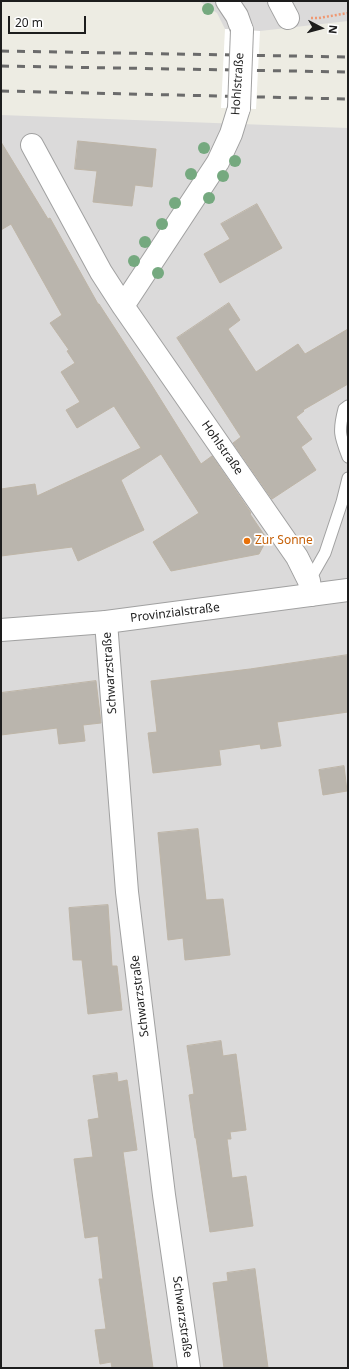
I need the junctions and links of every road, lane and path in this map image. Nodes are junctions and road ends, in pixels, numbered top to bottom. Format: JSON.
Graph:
{"nodes":[{"id":1,"x":227,"y":1,"type":"edge"},
{"id":2,"x":284,"y":10,"type":"edge"},
{"id":3,"x":348,"y":13,"type":"edge"},
{"id":4,"x":32,"y":145,"type":"dead end"},
{"id":5,"x":123,"y":306,"type":"junction"},
{"id":6,"x":348,"y":406,"type":"edge"},
{"id":7,"x":348,"y":457,"type":"edge"},
{"id":8,"x":348,"y":478,"type":"edge"},
{"id":9,"x":310,"y":588,"type":"junction"},
{"id":10,"x":348,"y":590,"type":"edge"},
{"id":11,"x":106,"y":622,"type":"junction"},
{"id":12,"x":1,"y":630,"type":"edge"},
{"id":13,"x":189,"y":1368,"type":"edge"}],
"edges":[{"from":1,"to":5,"type":"street","name":"Hohlstraße","bridge":true},
{"from":2,"to":3,"type":"path"},
{"from":4,"to":5,"type":"street","name":"Hohlstraße"},
{"from":5,"to":9,"type":"street","name":"Hohlstraße"},
{"from":6,"to":7,"type":"lane"},
{"from":8,"to":9,"type":"lane"},
{"from":9,"to":10,"type":"street","name":"Provinzialstraße"},
{"from":9,"to":11,"type":"street","name":"Provinzialstraße"},
{"from":11,"to":12,"type":"street","name":"Provinzialstraße"},
{"from":11,"to":13,"type":"street","name":"Schwarzstraße"}]}
